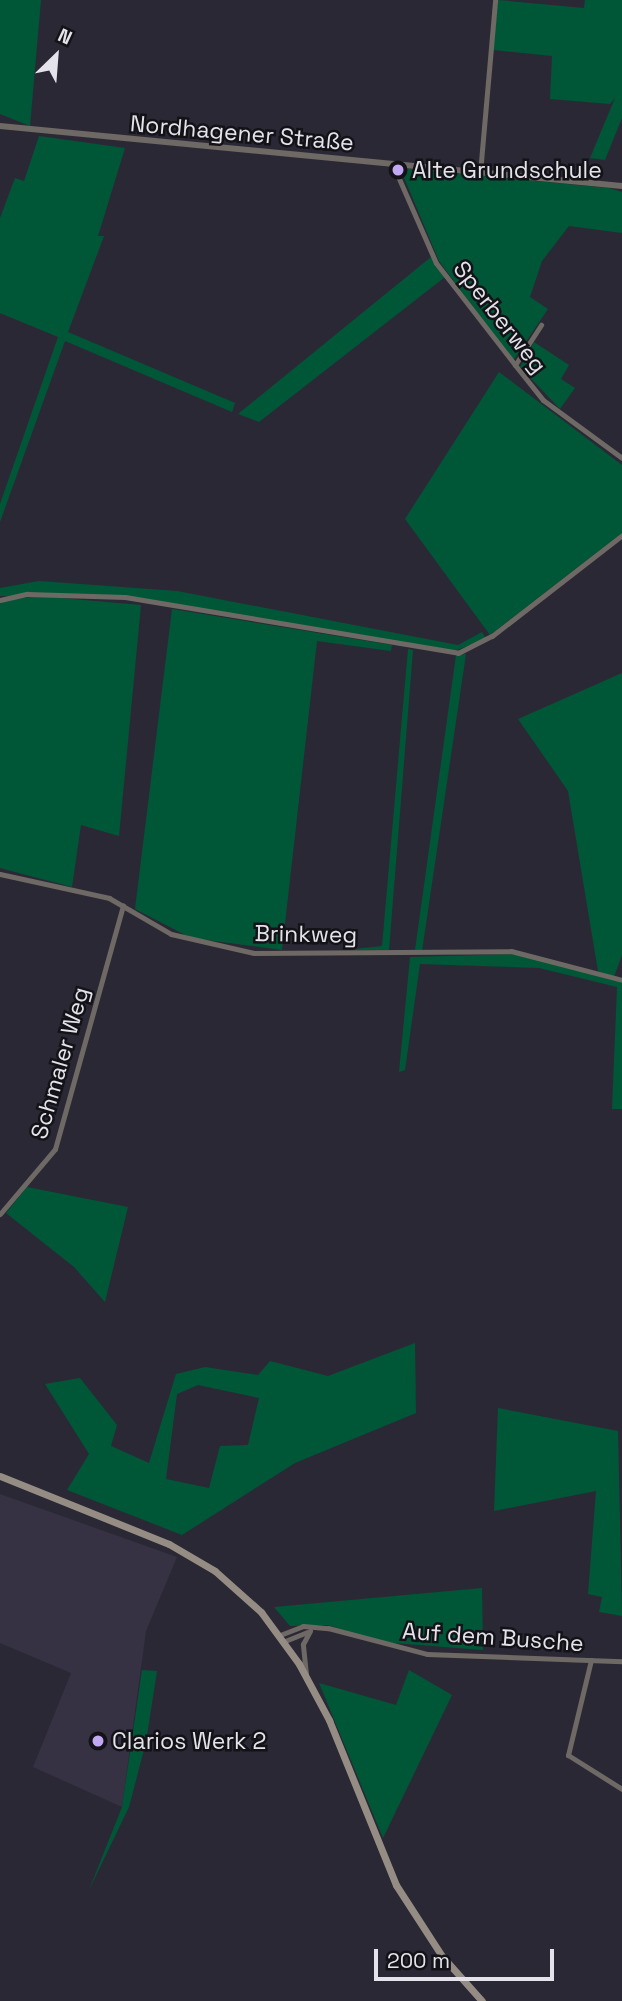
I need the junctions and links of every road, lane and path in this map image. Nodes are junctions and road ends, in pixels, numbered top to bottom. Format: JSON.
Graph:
{"nodes":[{"id":1,"x":495,"y":0,"type":"edge"},
{"id":2,"x":1,"y":125,"type":"edge"},
{"id":3,"x":393,"y":164,"type":"junction"},
{"id":4,"x":480,"y":173,"type":"junction"},
{"id":5,"x":622,"y":186,"type":"edge"},
{"id":6,"x":541,"y":325,"type":"dead end"},
{"id":7,"x":515,"y":365,"type":"junction"},
{"id":8,"x":622,"y":458,"type":"edge"},
{"id":9,"x":622,"y":535,"type":"edge"},
{"id":10,"x":0,"y":600,"type":"edge"},
{"id":11,"x":0,"y":874,"type":"edge"},
{"id":12,"x":123,"y":905,"type":"junction"},
{"id":13,"x":622,"y":980,"type":"edge"},
{"id":14,"x":0,"y":1214,"type":"edge"},
{"id":15,"x":0,"y":1476,"type":"edge"},
{"id":16,"x":313,"y":1629,"type":"junction"},
{"id":17,"x":282,"y":1638,"type":"junction"},
{"id":18,"x":591,"y":1660,"type":"junction"},
{"id":19,"x":622,"y":1661,"type":"edge"},
{"id":20,"x":306,"y":1677,"type":"junction"},
{"id":21,"x":622,"y":1789,"type":"edge"},
{"id":22,"x":482,"y":2001,"type":"edge"}],
"edges":[{"from":1,"to":4,"type":"street"},
{"from":2,"to":3,"type":"street","name":"Nordhagener Straße"},
{"from":3,"to":4,"type":"street","name":"Nordhagener Straße"},
{"from":3,"to":7,"type":"street","name":"Sperberweg"},
{"from":4,"to":5,"type":"street","name":"Nordhagener Straße"},
{"from":6,"to":7,"type":"street"},
{"from":7,"to":8,"type":"street","name":"Sperberweg"},
{"from":9,"to":10,"type":"street"},
{"from":11,"to":12,"type":"street","name":"Brinkweg"},
{"from":12,"to":13,"type":"street","name":"Brinkweg"},
{"from":12,"to":14,"type":"street","name":"Schmaler Weg"},
{"from":15,"to":17,"type":"main road"},
{"from":16,"to":17,"type":"street"},
{"from":16,"to":18,"type":"street","name":"Auf dem Busche"},
{"from":16,"to":20,"type":"street"},
{"from":17,"to":20,"type":"main road"},
{"from":18,"to":19,"type":"street","name":"Auf dem Busche"},
{"from":18,"to":21,"type":"street"},
{"from":20,"to":22,"type":"main road"}]}
